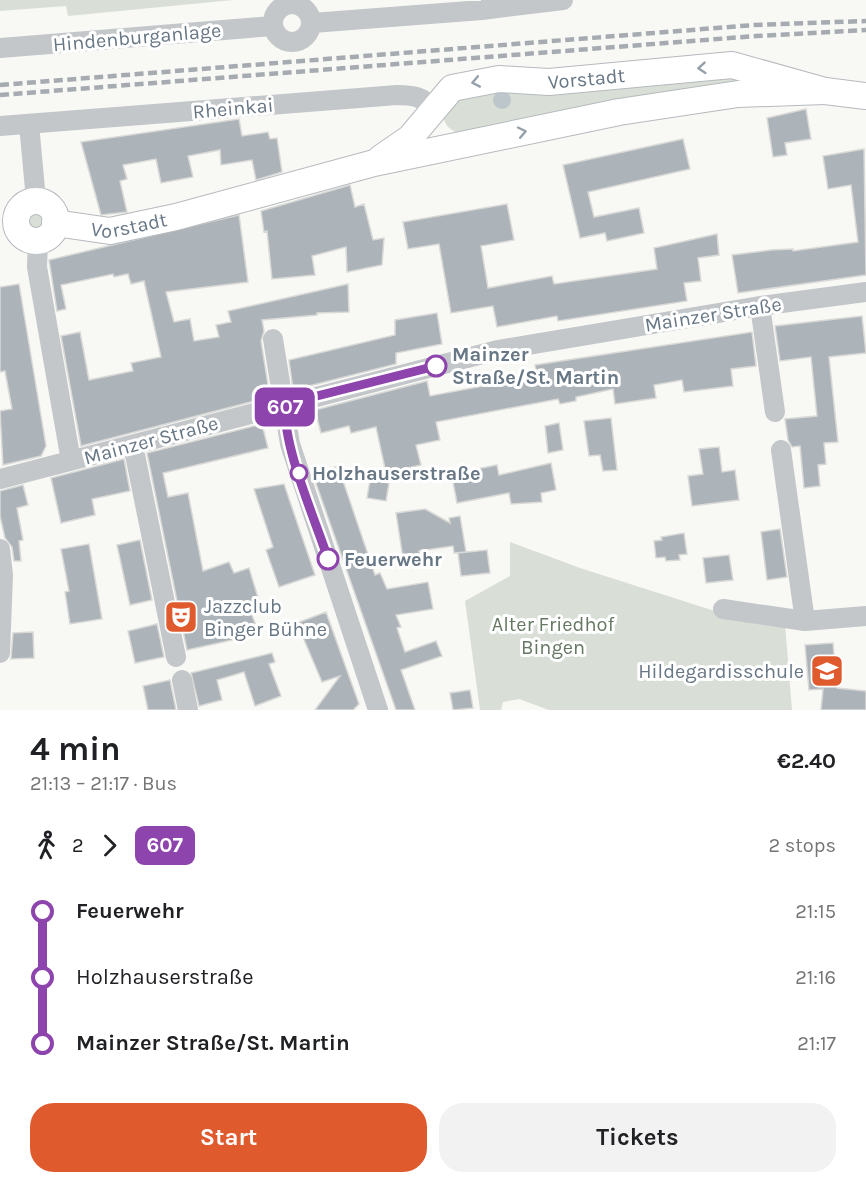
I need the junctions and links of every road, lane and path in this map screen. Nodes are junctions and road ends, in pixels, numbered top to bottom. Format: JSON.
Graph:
{"nodes":[{"id":1,"x":563,"y":0,"type":"edge"},
{"id":2,"x":312,"y":23,"type":"junction"},
{"id":3,"x":273,"y":26,"type":"junction"},
{"id":4,"x":0,"y":48,"type":"edge"},
{"id":5,"x":732,"y":65,"type":"junction"},
{"id":6,"x":825,"y":91,"type":"junction"},
{"id":7,"x":738,"y":94,"type":"junction"},
{"id":8,"x":862,"y":96,"type":"edge"},
{"id":9,"x":433,"y":109,"type":"junction"},
{"id":10,"x":29,"y":124,"type":"junction"},
{"id":11,"x":0,"y":126,"type":"edge"},
{"id":12,"x":465,"y":145,"type":"junction"},
{"id":13,"x":374,"y":163,"type":"junction"},
{"id":14,"x":36,"y":201,"type":"junction"},
{"id":15,"x":8,"y":221,"type":"edge"},
{"id":16,"x":47,"y":232,"type":"junction"},
{"id":17,"x":866,"y":292,"type":"edge"},
{"id":18,"x":760,"y":306,"type":"junction"},
{"id":19,"x":273,"y":339,"type":"dead end"},
{"id":20,"x":285,"y":404,"type":"junction"},
{"id":21,"x":775,"y":412,"type":"dead end"},
{"id":22,"x":133,"y":445,"type":"junction"},
{"id":23,"x":781,"y":450,"type":"dead end"},
{"id":24,"x":71,"y":461,"type":"junction"},
{"id":25,"x":0,"y":479,"type":"edge"},
{"id":26,"x":0,"y":549,"type":"edge"},
{"id":27,"x":723,"y":609,"type":"dead end"},
{"id":28,"x":866,"y":616,"type":"edge"},
{"id":29,"x":806,"y":621,"type":"junction"},
{"id":30,"x":0,"y":653,"type":"edge"},
{"id":31,"x":176,"y":657,"type":"dead end"},
{"id":32,"x":182,"y":680,"type":"dead end"},
{"id":33,"x":188,"y":710,"type":"edge"},
{"id":34,"x":378,"y":710,"type":"edge"}],
"edges":[{"from":1,"to":2,"type":"street"},
{"from":2,"to":3,"type":"street"},
{"from":2,"to":3,"type":"street"},
{"from":3,"to":4,"type":"street","name":"Hindenburganlage"},
{"from":5,"to":6,"type":"main road","name":"Vorstadt"},
{"from":5,"to":7,"type":"main road"},
{"from":5,"to":9,"type":"main road","name":"Vorstadt","one_way":true},
{"from":6,"to":7,"type":"main road","name":"Vorstadt"},
{"from":6,"to":8,"type":"main road","name":"Vorstadt"},
{"from":12,"to":7,"type":"main road","name":"Vorstadt","one_way":true},
{"from":9,"to":10,"type":"street","name":"Rheinkai"},
{"from":9,"to":12,"type":"main road"},
{"from":9,"to":13,"type":"main road","name":"Vorstadt"},
{"from":10,"to":11,"type":"street","name":"Rheinkai"},
{"from":10,"to":14,"type":"street"},
{"from":12,"to":13,"type":"main road","name":"Vorstadt"},
{"from":13,"to":16,"type":"main road","name":"Vorstadt"},
{"from":14,"to":15,"type":"main road"},
{"from":14,"to":16,"type":"main road"},
{"from":15,"to":16,"type":"main road"},
{"from":16,"to":24,"type":"street"},
{"from":17,"to":18,"type":"street","name":"Mainzer Straße"},
{"from":18,"to":20,"type":"street","name":"Mainzer Straße"},
{"from":18,"to":21,"type":"street"},
{"from":19,"to":20,"type":"street"},
{"from":20,"to":22,"type":"street","name":"Mainzer Straße"},
{"from":20,"to":34,"type":"street"},
{"from":22,"to":24,"type":"street","name":"Mainzer Straße"},
{"from":22,"to":31,"type":"street"},
{"from":23,"to":29,"type":"street"},
{"from":24,"to":25,"type":"street","name":"Mainzer Straße"},
{"from":26,"to":30,"type":"street"},
{"from":27,"to":29,"type":"street"},
{"from":28,"to":29,"type":"street"},
{"from":32,"to":33,"type":"street"}]}
